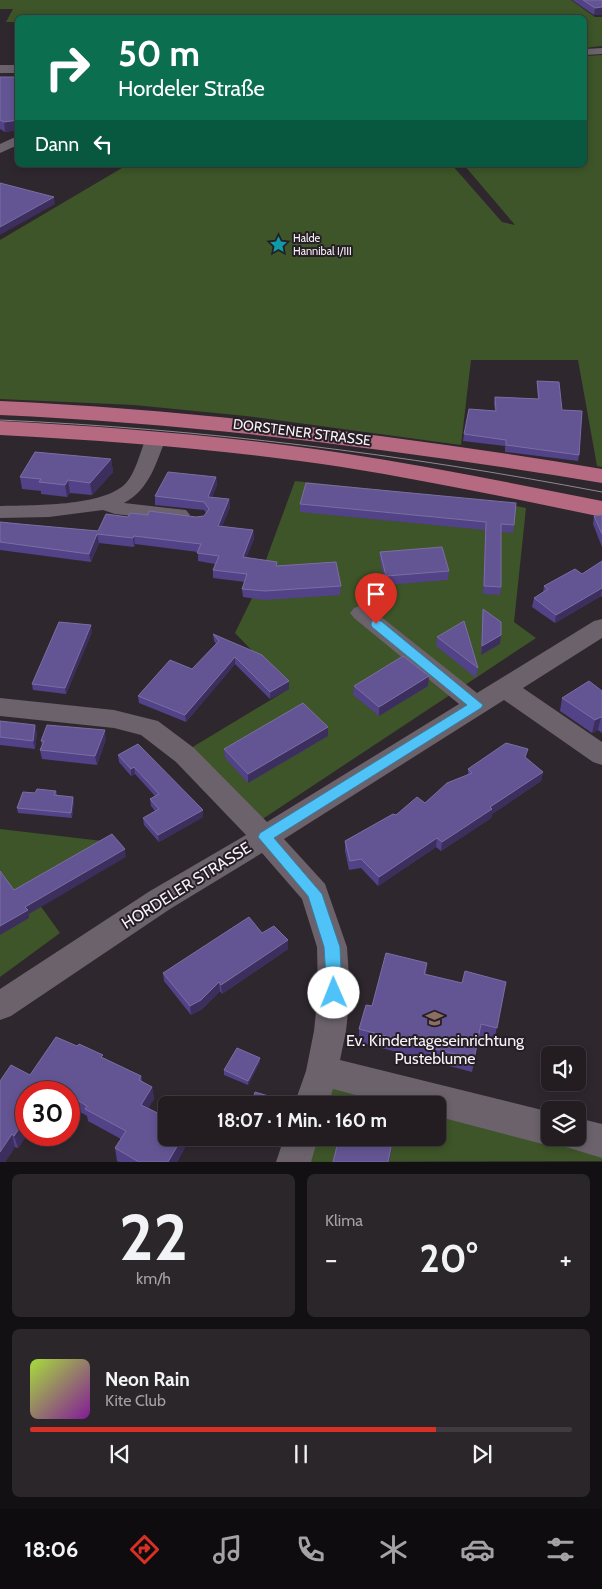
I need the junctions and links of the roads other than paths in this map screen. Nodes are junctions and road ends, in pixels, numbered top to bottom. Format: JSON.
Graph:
{"nodes":[{"id":1,"x":602,"y":51,"type":"edge"},
{"id":2,"x":587,"y":52,"type":"edge"},
{"id":3,"x":0,"y":69,"type":"edge"},
{"id":4,"x":15,"y":69,"type":"edge"},
{"id":5,"x":14,"y":142,"type":"dead end"},
{"id":6,"x":0,"y":149,"type":"edge"},
{"id":7,"x":0,"y":408,"type":"edge"},
{"id":8,"x":0,"y":428,"type":"edge"},
{"id":9,"x":156,"y":438,"type":"junction"},
{"id":10,"x":602,"y":476,"type":"edge"},
{"id":11,"x":107,"y":503,"type":"junction"},
{"id":12,"x":602,"y":509,"type":"edge"},
{"id":13,"x":0,"y":512,"type":"edge"},
{"id":14,"x":197,"y":518,"type":"edge"},
{"id":15,"x":362,"y":613,"type":"dead end"},
{"id":16,"x":598,"y":632,"type":"edge"},
{"id":17,"x":505,"y":688,"type":"junction"},
{"id":18,"x":476,"y":705,"type":"junction"},
{"id":19,"x":0,"y":707,"type":"edge"},
{"id":20,"x":602,"y":755,"type":"edge"},
{"id":21,"x":265,"y":837,"type":"junction"},
{"id":22,"x":0,"y":1006,"type":"edge"},
{"id":23,"x":322,"y":1071,"type":"junction"},
{"id":24,"x":314,"y":1096,"type":"edge"},
{"id":25,"x":541,"y":1127,"type":"edge"},
{"id":26,"x":586,"y":1137,"type":"edge"},
{"id":27,"x":602,"y":1141,"type":"edge"},
{"id":28,"x":298,"y":1146,"type":"edge"},
{"id":29,"x":293,"y":1162,"type":"edge"}],
"edges":[{"from":1,"to":2,"type":"street"},
{"from":3,"to":4,"type":"street"},
{"from":5,"to":6,"type":"street"},
{"from":7,"to":10,"type":"main road","name":"DORSTENER STRASSE"},
{"from":8,"to":9,"type":"main road","name":"DORSTENER STRASSE"},
{"from":9,"to":11,"type":"street"},
{"from":9,"to":12,"type":"main road","name":"DORSTENER STRASSE"},
{"from":11,"to":13,"type":"street"},
{"from":11,"to":14,"type":"street"},
{"from":15,"to":18,"type":"street"},
{"from":16,"to":17,"type":"street","name":"HORDELER STRASSE"},
{"from":17,"to":18,"type":"street","name":"HORDELER STRASSE"},
{"from":17,"to":20,"type":"street"},
{"from":18,"to":21,"type":"street","name":"HORDELER STRASSE"},
{"from":19,"to":21,"type":"street"},
{"from":21,"to":22,"type":"street","name":"HORDELER STRASSE"},
{"from":21,"to":23,"type":"street"},
{"from":23,"to":24,"type":"street"},
{"from":23,"to":25,"type":"street"},
{"from":26,"to":27,"type":"street"},
{"from":28,"to":29,"type":"street"}]}
